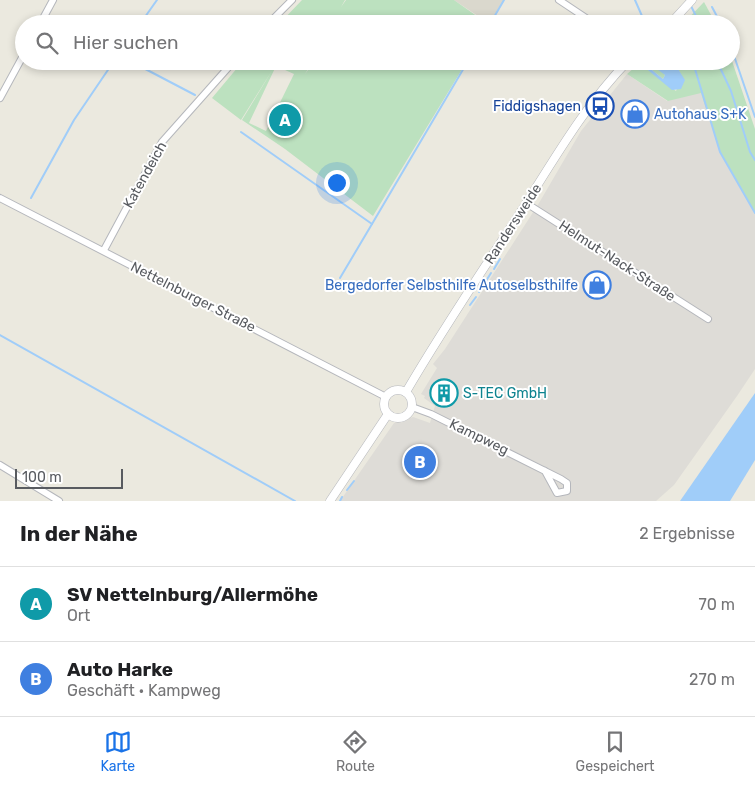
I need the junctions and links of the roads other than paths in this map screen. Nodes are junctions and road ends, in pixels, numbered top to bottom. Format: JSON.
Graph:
{"nodes":[{"id":1,"x":52,"y":0,"type":"edge"},
{"id":2,"x":292,"y":0,"type":"edge"},
{"id":3,"x":559,"y":0,"type":"edge"},
{"id":4,"x":692,"y":0,"type":"edge"},
{"id":5,"x":44,"y":15,"type":"edge"},
{"id":6,"x":277,"y":15,"type":"edge"},
{"id":7,"x":582,"y":15,"type":"edge"},
{"id":8,"x":679,"y":15,"type":"edge"},
{"id":9,"x":15,"y":70,"type":"edge"},
{"id":10,"x":226,"y":70,"type":"edge"},
{"id":11,"x":620,"y":70,"type":"edge"},
{"id":12,"x":0,"y":98,"type":"edge"},
{"id":13,"x":0,"y":198,"type":"edge"},
{"id":14,"x":526,"y":203,"type":"junction"},
{"id":15,"x":104,"y":250,"type":"junction"},
{"id":16,"x":708,"y":319,"type":"dead end"},
{"id":17,"x":406,"y":392,"type":"junction"},
{"id":18,"x":386,"y":397,"type":"junction"},
{"id":19,"x":412,"y":407,"type":"junction"},
{"id":20,"x":388,"y":414,"type":"junction"},
{"id":21,"x":0,"y":465,"type":"edge"},
{"id":22,"x":545,"y":471,"type":"dead end"},
{"id":23,"x":60,"y":501,"type":"edge"},
{"id":24,"x":330,"y":501,"type":"edge"}],
"edges":[{"from":1,"to":5,"type":"street"},
{"from":2,"to":6,"type":"street"},
{"from":3,"to":7,"type":"street"},
{"from":4,"to":8,"type":"street"},
{"from":9,"to":12,"type":"street"},
{"from":10,"to":15,"type":"street","name":"Katendeich"},
{"from":11,"to":14,"type":"street","name":"Randersweide"},
{"from":13,"to":15,"type":"street","name":"Nettelnburger Straße"},
{"from":14,"to":16,"type":"street","name":"Helmut-Nack-Straße"},
{"from":14,"to":17,"type":"street","name":"Randersweide"},
{"from":15,"to":18,"type":"street","name":"Nettelnburger Straße"},
{"from":17,"to":18,"type":"street"},
{"from":17,"to":19,"type":"street"},
{"from":18,"to":20,"type":"street"},
{"from":19,"to":20,"type":"street"},
{"from":19,"to":22,"type":"street","name":"Kampweg"},
{"from":20,"to":24,"type":"street"},
{"from":21,"to":23,"type":"street"}]}
